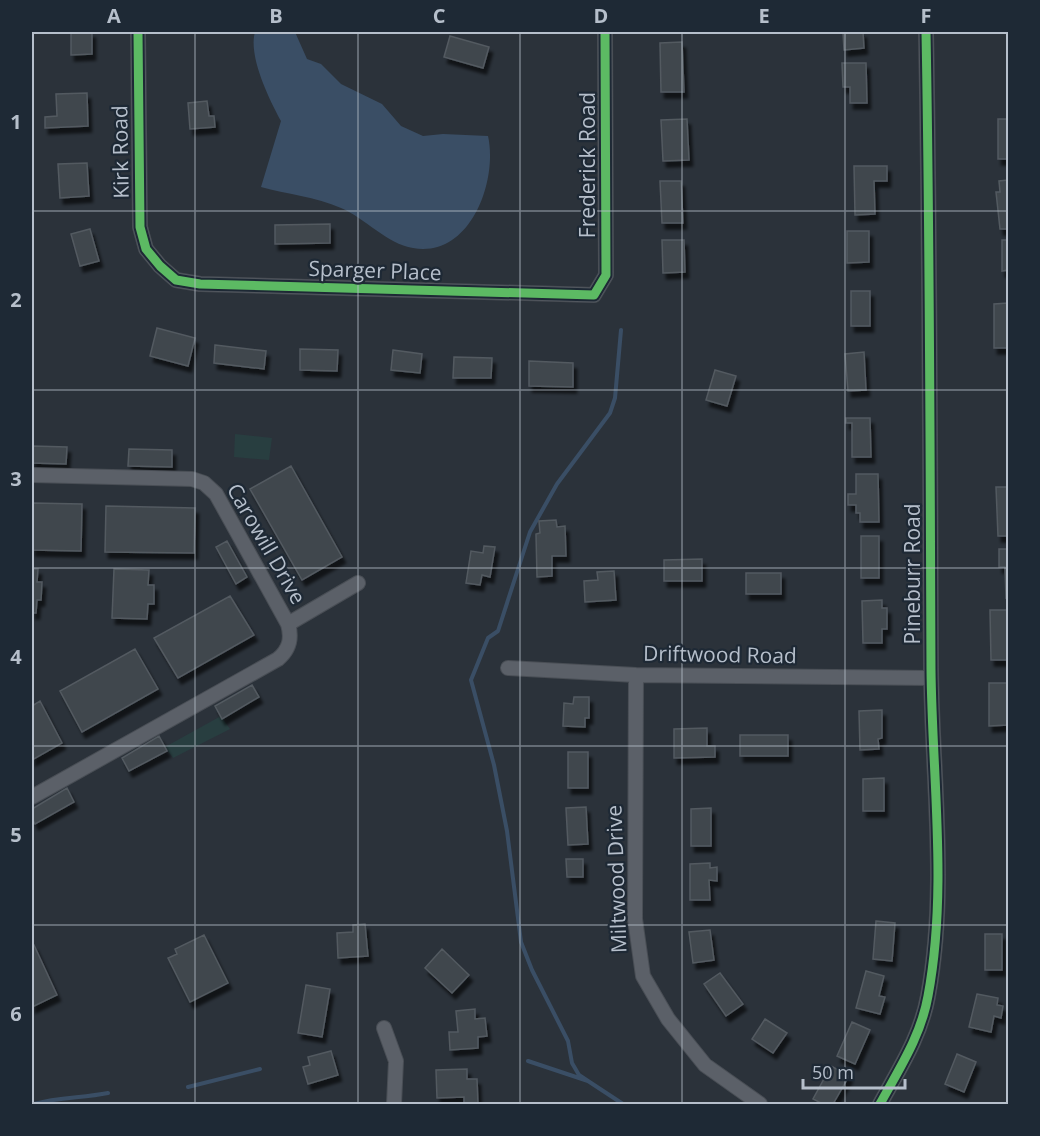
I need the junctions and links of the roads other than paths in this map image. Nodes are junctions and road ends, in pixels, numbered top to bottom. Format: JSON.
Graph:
{"nodes":[{"id":1,"x":138,"y":32,"type":"edge"},
{"id":2,"x":605,"y":32,"type":"edge"},
{"id":3,"x":926,"y":32,"type":"edge"},
{"id":4,"x":160,"y":266,"type":"joint"},
{"id":5,"x":594,"y":295,"type":"joint"},
{"id":6,"x":32,"y":475,"type":"edge"},
{"id":7,"x":358,"y":583,"type":"dead end"},
{"id":8,"x":288,"y":624,"type":"junction"},
{"id":9,"x":508,"y":668,"type":"dead end"},
{"id":10,"x":636,"y":675,"type":"junction"},
{"id":11,"x":932,"y":678,"type":"junction"},
{"id":12,"x":32,"y":797,"type":"edge"},
{"id":13,"x":384,"y":1028,"type":"dead end"},
{"id":14,"x":394,"y":1104,"type":"edge"},
{"id":15,"x":760,"y":1104,"type":"edge"},
{"id":16,"x":880,"y":1104,"type":"edge"}],
"edges":[{"from":1,"to":4,"type":"street","name":"Kirk Road"},
{"from":2,"to":5,"type":"street","name":"Frederick Road"},
{"from":3,"to":11,"type":"street","name":"Pineburr Road"},
{"from":4,"to":5,"type":"street","name":"Sparger Place"},
{"from":6,"to":8,"type":"street","name":"Carowill Drive"},
{"from":7,"to":8,"type":"street"},
{"from":8,"to":12,"type":"street","name":"Carowill Drive"},
{"from":9,"to":10,"type":"street","name":"Driftwood Road"},
{"from":10,"to":11,"type":"street","name":"Driftwood Road"},
{"from":10,"to":15,"type":"street","name":"Miltwood Drive"},
{"from":11,"to":16,"type":"street","name":"Pineburr Road"},
{"from":13,"to":14,"type":"street"}]}
